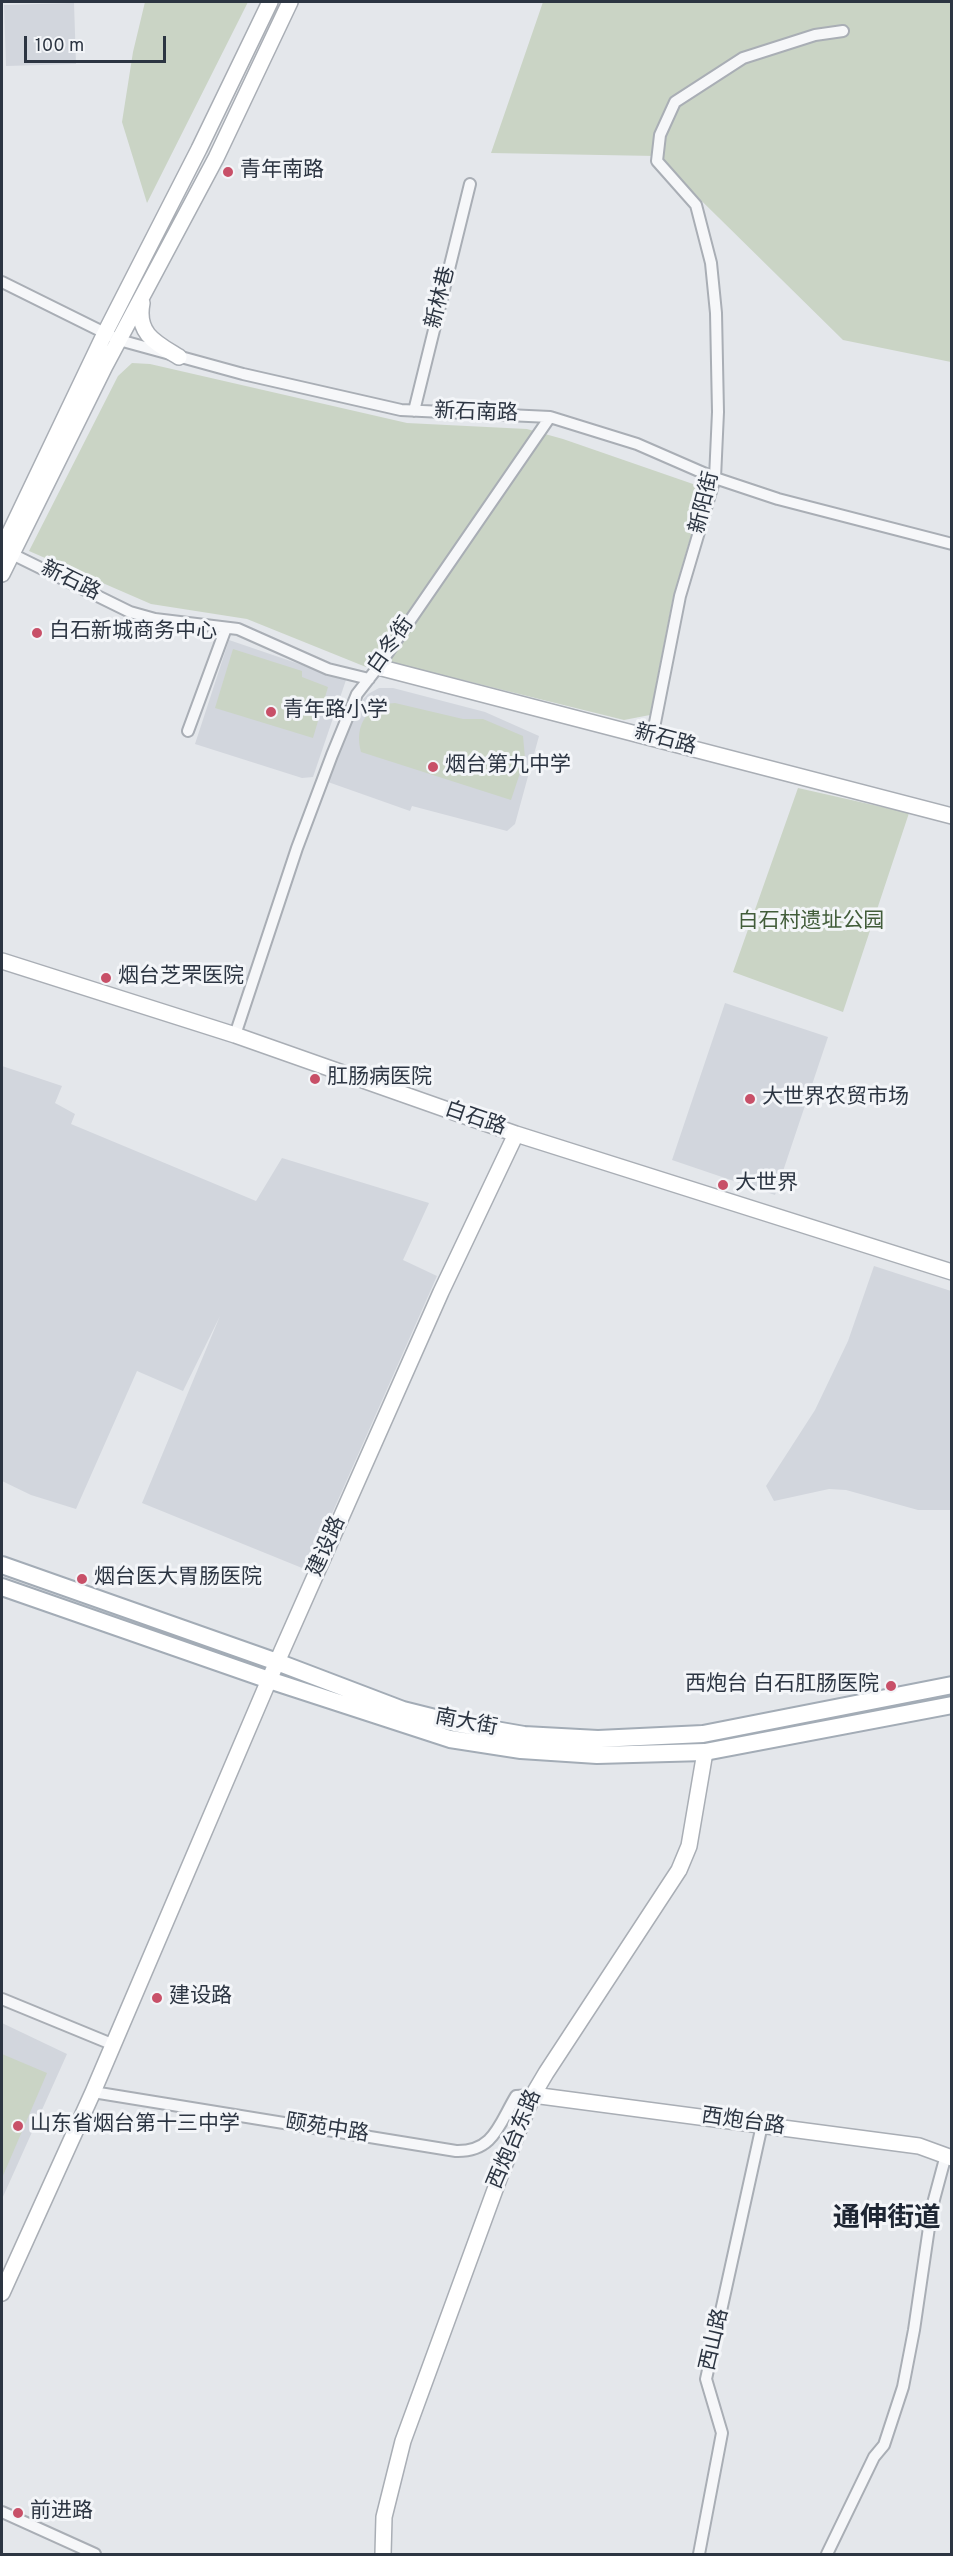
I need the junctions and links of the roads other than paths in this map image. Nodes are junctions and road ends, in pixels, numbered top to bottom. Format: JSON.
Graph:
{"nodes":[{"id":1,"x":270,"y":2,"type":"edge"},
{"id":2,"x":290,"y":2,"type":"edge"},
{"id":3,"x":843,"y":31,"type":"dead end"},
{"id":4,"x":470,"y":184,"type":"dead end"},
{"id":5,"x":2,"y":282,"type":"edge"},
{"id":6,"x":144,"y":294,"type":"junction"},
{"id":7,"x":105,"y":333,"type":"junction"},
{"id":8,"x":119,"y":340,"type":"junction"},
{"id":9,"x":179,"y":357,"type":"junction"},
{"id":10,"x":414,"y":411,"type":"junction"},
{"id":11,"x":550,"y":417,"type":"junction"},
{"id":12,"x":716,"y":478,"type":"junction"},
{"id":13,"x":951,"y":544,"type":"edge"},
{"id":14,"x":7,"y":551,"type":"edge"},
{"id":15,"x":2,"y":574,"type":"edge"},
{"id":16,"x":226,"y":628,"type":"junction"},
{"id":17,"x":374,"y":673,"type":"junction"},
{"id":18,"x":188,"y":731,"type":"dead end"},
{"id":19,"x":652,"y":738,"type":"junction"},
{"id":20,"x":951,"y":816,"type":"edge"},
{"id":21,"x":2,"y":961,"type":"edge"},
{"id":22,"x":235,"y":1035,"type":"junction"},
{"id":23,"x":516,"y":1134,"type":"junction"},
{"id":24,"x":951,"y":1272,"type":"edge"},
{"id":25,"x":2,"y":1565,"type":"edge"},
{"id":26,"x":2,"y":1587,"type":"edge"},
{"id":27,"x":277,"y":1662,"type":"junction"},
{"id":28,"x":269,"y":1680,"type":"junction"},
{"id":29,"x":951,"y":1685,"type":"edge"},
{"id":30,"x":951,"y":1705,"type":"edge"},
{"id":31,"x":705,"y":1752,"type":"junction"},
{"id":32,"x":2,"y":2000,"type":"edge"},
{"id":33,"x":114,"y":2044,"type":"junction"},
{"id":34,"x":93,"y":2092,"type":"junction"},
{"id":35,"x":533,"y":2095,"type":"junction"},
{"id":36,"x":762,"y":2125,"type":"junction"},
{"id":37,"x":949,"y":2157,"type":"edge"},
{"id":38,"x":2,"y":2293,"type":"edge"},
{"id":39,"x":2,"y":2512,"type":"edge"},
{"id":40,"x":95,"y":2554,"type":"edge"},
{"id":41,"x":382,"y":2554,"type":"edge"},
{"id":42,"x":699,"y":2554,"type":"edge"},
{"id":43,"x":827,"y":2554,"type":"edge"}],
"edges":[{"from":1,"to":7,"type":"street"},
{"from":2,"to":6,"type":"street"},
{"from":3,"to":12,"type":"street","name":"新阳街"},
{"from":4,"to":10,"type":"street","name":"新林巷"},
{"from":5,"to":7,"type":"street","name":"新石南路"},
{"from":6,"to":8,"type":"street"},
{"from":6,"to":9,"type":"street"},
{"from":7,"to":8,"type":"street","name":"新石南路"},
{"from":7,"to":14,"type":"street"},
{"from":8,"to":9,"type":"street","name":"新石南路"},
{"from":8,"to":14,"type":"street"},
{"from":9,"to":10,"type":"street","name":"新石南路"},
{"from":10,"to":11,"type":"street","name":"新石南路"},
{"from":11,"to":12,"type":"street","name":"新石南路"},
{"from":11,"to":17,"type":"street","name":"白冬街"},
{"from":12,"to":13,"type":"street","name":"新石南路"},
{"from":12,"to":19,"type":"street","name":"新阳街"},
{"from":14,"to":15,"type":"street"},
{"from":14,"to":16,"type":"street","name":"新石路"},
{"from":16,"to":17,"type":"street","name":"新石路"},
{"from":16,"to":18,"type":"street"},
{"from":17,"to":19,"type":"street","name":"新石路"},
{"from":17,"to":22,"type":"street","name":"白冬街"},
{"from":19,"to":20,"type":"street","name":"新石路"},
{"from":21,"to":22,"type":"street","name":"白石路"},
{"from":22,"to":23,"type":"street","name":"白石路"},
{"from":23,"to":24,"type":"street","name":"白石路"},
{"from":23,"to":27,"type":"street","name":"建设路"},
{"from":25,"to":27,"type":"main road","name":"南大街"},
{"from":26,"to":28,"type":"main road","name":"南大街"},
{"from":27,"to":28,"type":"street","name":"建设路"},
{"from":27,"to":29,"type":"main road","name":"南大街"},
{"from":28,"to":31,"type":"main road","name":"南大街"},
{"from":28,"to":33,"type":"street","name":"建设路"},
{"from":30,"to":31,"type":"main road","name":"南大街"},
{"from":31,"to":35,"type":"street","name":"西炮台东路"},
{"from":32,"to":33,"type":"street"},
{"from":33,"to":34,"type":"street","name":"建设路"},
{"from":34,"to":35,"type":"street","name":"颐苑中路"},
{"from":34,"to":38,"type":"street","name":"建设路"},
{"from":35,"to":36,"type":"street","name":"西炮台路"},
{"from":35,"to":41,"type":"street","name":"西炮台东路"},
{"from":36,"to":37,"type":"street","name":"西炮台路"},
{"from":36,"to":42,"type":"street","name":"西山路"},
{"from":37,"to":43,"type":"street"},
{"from":39,"to":40,"type":"street"}]}
